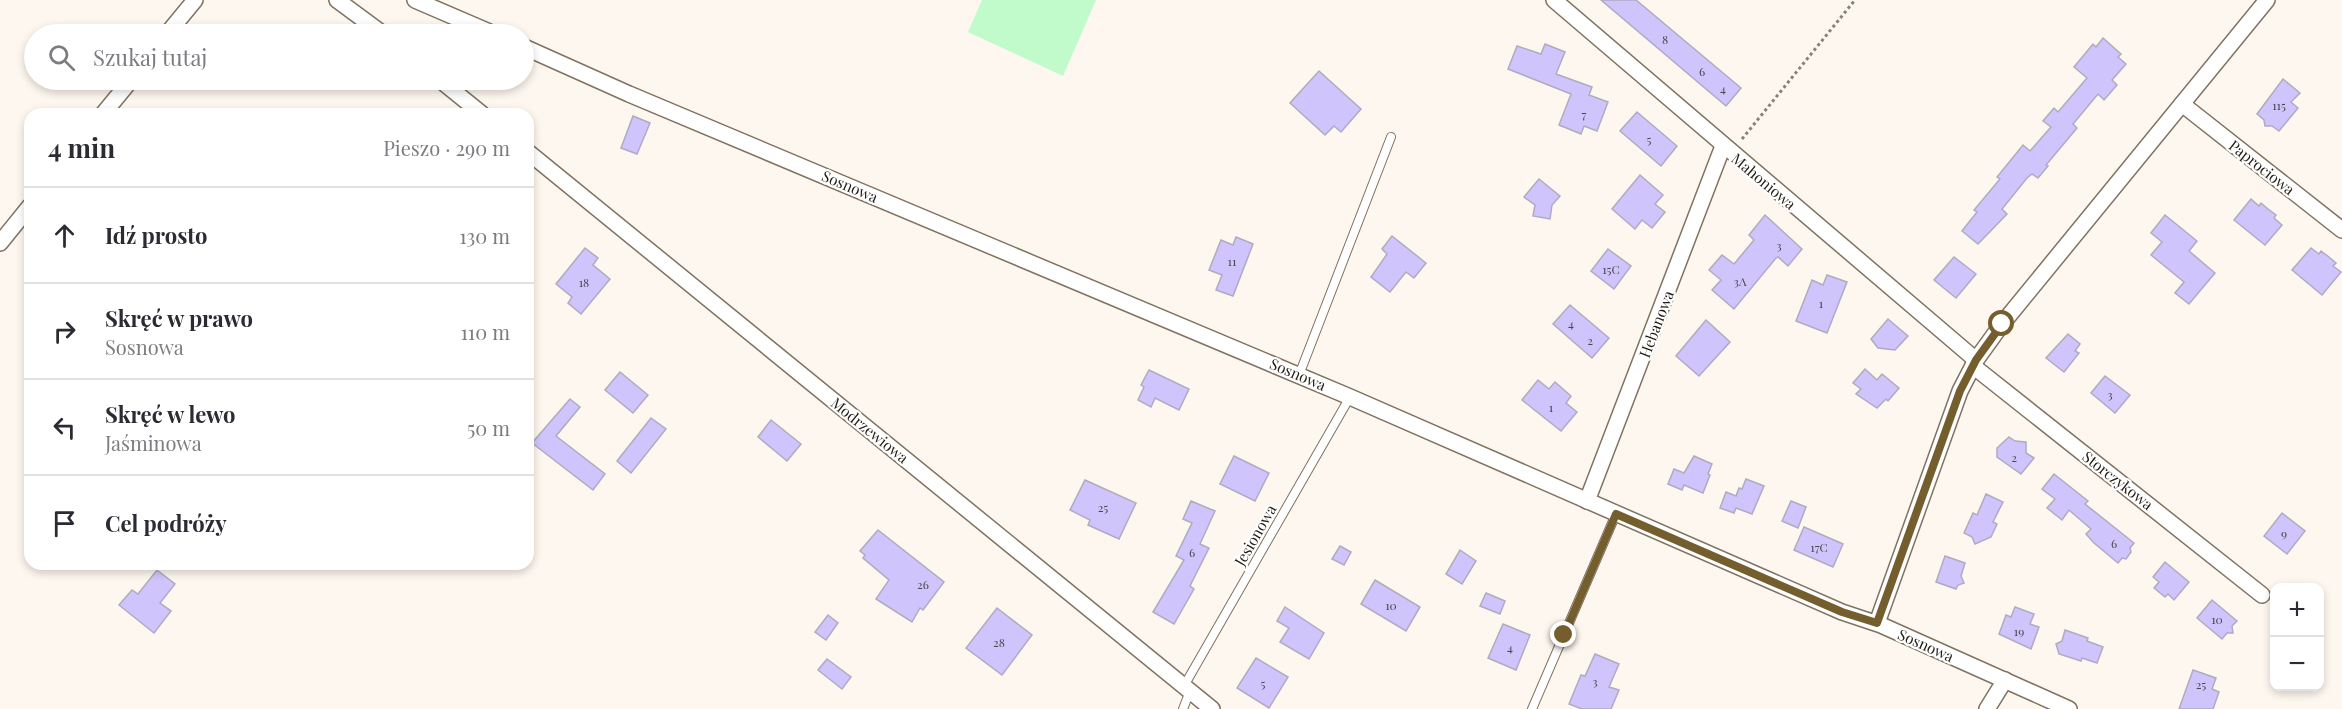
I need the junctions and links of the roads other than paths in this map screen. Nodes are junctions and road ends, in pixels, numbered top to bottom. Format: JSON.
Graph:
{"nodes":[{"id":1,"x":195,"y":0,"type":"edge"},
{"id":2,"x":337,"y":0,"type":"edge"},
{"id":3,"x":415,"y":0,"type":"edge"},
{"id":4,"x":1554,"y":0,"type":"edge"},
{"id":5,"x":2267,"y":0,"type":"edge"},
{"id":6,"x":175,"y":24,"type":"edge"},
{"id":7,"x":369,"y":24,"type":"edge"},
{"id":8,"x":471,"y":24,"type":"edge"},
{"id":9,"x":534,"y":51,"type":"edge"},
{"id":10,"x":123,"y":90,"type":"edge"},
{"id":11,"x":452,"y":90,"type":"edge"},
{"id":12,"x":2182,"y":104,"type":"junction"},
{"id":13,"x":109,"y":108,"type":"edge"},
{"id":14,"x":473,"y":108,"type":"edge"},
{"id":15,"x":1391,"y":137,"type":"dead end"},
{"id":16,"x":1727,"y":149,"type":"junction"},
{"id":17,"x":534,"y":157,"type":"edge"},
{"id":18,"x":24,"y":213,"type":"edge"},
{"id":19,"x":2342,"y":230,"type":"edge"},
{"id":20,"x":0,"y":243,"type":"edge"},
{"id":21,"x":1975,"y":363,"type":"junction"},
{"id":22,"x":1299,"y":375,"type":"junction"},
{"id":23,"x":1350,"y":397,"type":"junction"},
{"id":24,"x":1587,"y":501,"type":"junction"},
{"id":25,"x":1616,"y":514,"type":"junction"},
{"id":26,"x":2262,"y":595,"type":"dead end"},
{"id":27,"x":1877,"y":623,"type":"junction"},
{"id":28,"x":2005,"y":680,"type":"junction"},
{"id":29,"x":1187,"y":689,"type":"junction"},
{"id":30,"x":1184,"y":709,"type":"edge"},
{"id":31,"x":1212,"y":709,"type":"edge"},
{"id":32,"x":1532,"y":709,"type":"edge"},
{"id":33,"x":1987,"y":709,"type":"edge"},
{"id":34,"x":2069,"y":709,"type":"edge"}],
"edges":[{"from":1,"to":6,"type":"street"},
{"from":2,"to":7,"type":"street"},
{"from":3,"to":8,"type":"street"},
{"from":4,"to":16,"type":"street","name":"Mahoniowa"},
{"from":5,"to":12,"type":"street"},
{"from":9,"to":22,"type":"street","name":"Sosnowa"},
{"from":10,"to":13,"type":"street"},
{"from":11,"to":14,"type":"street"},
{"from":12,"to":19,"type":"street","name":"Paprociowa"},
{"from":12,"to":21,"type":"street"},
{"from":15,"to":22,"type":"lane"},
{"from":16,"to":21,"type":"street","name":"Mahoniowa"},
{"from":16,"to":24,"type":"street","name":"Hebanowa"},
{"from":17,"to":29,"type":"street","name":"Modrzewiowa"},
{"from":18,"to":20,"type":"street"},
{"from":21,"to":26,"type":"street","name":"Storczykowa"},
{"from":21,"to":27,"type":"street"},
{"from":22,"to":23,"type":"street","name":"Sosnowa"},
{"from":23,"to":24,"type":"street","name":"Sosnowa"},
{"from":23,"to":29,"type":"lane","name":"Jesionowa"},
{"from":24,"to":25,"type":"street","name":"Sosnowa"},
{"from":25,"to":27,"type":"street","name":"Sosnowa"},
{"from":25,"to":32,"type":"lane"},
{"from":27,"to":28,"type":"street","name":"Sosnowa"},
{"from":28,"to":33,"type":"street"},
{"from":28,"to":34,"type":"street","name":"Sosnowa"},
{"from":29,"to":30,"type":"lane","name":"Jesionowa"},
{"from":29,"to":31,"type":"street","name":"Modrzewiowa"}]}
